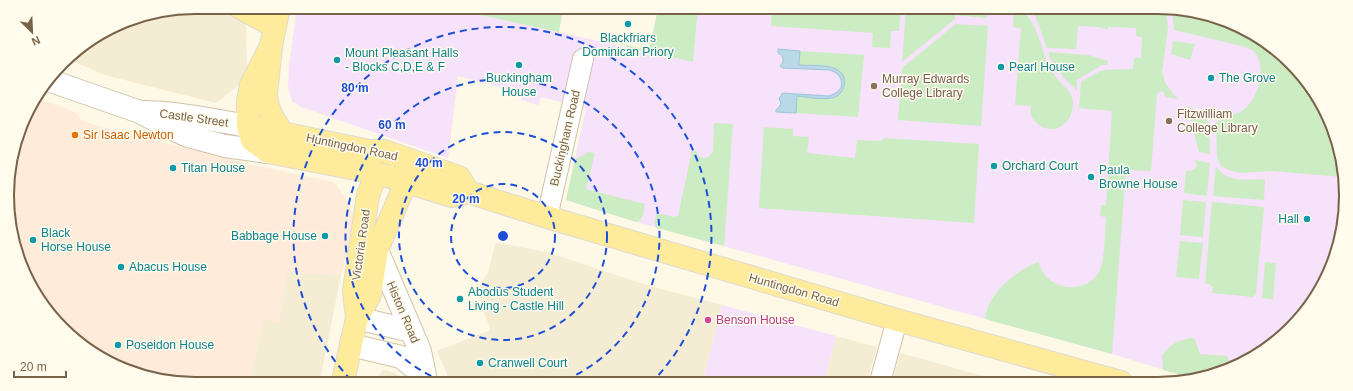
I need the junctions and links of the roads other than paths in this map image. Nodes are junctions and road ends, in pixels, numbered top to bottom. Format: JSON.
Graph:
{"nodes":[{"id":1,"x":252,"y":14,"type":"edge"},
{"id":2,"x":275,"y":27,"type":"edge"},
{"id":3,"x":583,"y":59,"type":"dead end"},
{"id":4,"x":54,"y":82,"type":"edge"},
{"id":5,"x":140,"y":112,"type":"junction"},
{"id":6,"x":248,"y":126,"type":"junction"},
{"id":7,"x":282,"y":132,"type":"junction"},
{"id":8,"x":268,"y":152,"type":"junction"},
{"id":9,"x":394,"y":167,"type":"junction"},
{"id":10,"x":547,"y":217,"type":"junction"},
{"id":11,"x":377,"y":250,"type":"junction"},
{"id":12,"x":357,"y":318,"type":"junction"},
{"id":13,"x":897,"y":320,"type":"junction"},
{"id":14,"x":411,"y":331,"type":"junction"},
{"id":15,"x":351,"y":345,"type":"junction"},
{"id":16,"x":344,"y":377,"type":"edge"},
{"id":17,"x":424,"y":377,"type":"edge"},
{"id":18,"x":425,"y":377,"type":"edge"},
{"id":19,"x":881,"y":377,"type":"edge"},
{"id":20,"x":1100,"y":377,"type":"edge"}],
"edges":[{"from":1,"to":2,"type":"main road"},
{"from":2,"to":6,"type":"main road"},
{"from":2,"to":7,"type":"main road"},
{"from":3,"to":10,"type":"street","name":"Buckingham Road"},
{"from":4,"to":5,"type":"street","name":"Castle Street"},
{"from":5,"to":6,"type":"street","name":"Castle Street"},
{"from":5,"to":8,"type":"street","name":"Castle Street"},
{"from":6,"to":7,"type":"main road","name":"Huntingdon Road"},
{"from":6,"to":8,"type":"main road"},
{"from":7,"to":9,"type":"main road","name":"Huntingdon Road"},
{"from":8,"to":9,"type":"main road","name":"Huntingdon Road"},
{"from":9,"to":10,"type":"main road","name":"Huntingdon Road"},
{"from":9,"to":11,"type":"main road","name":"Victoria Road"},
{"from":9,"to":12,"type":"main road","name":"Victoria Road"},
{"from":10,"to":13,"type":"main road","name":"Huntingdon Road"},
{"from":11,"to":12,"type":"main road","name":"Victoria Road"},
{"from":11,"to":14,"type":"street","name":"Histon Road"},
{"from":12,"to":14,"type":"street"},
{"from":12,"to":15,"type":"main road","name":"Victoria Road"},
{"from":13,"to":19,"type":"street"},
{"from":13,"to":20,"type":"main road","name":"Huntingdon Road"},
{"from":14,"to":18,"type":"street","name":"Histon Road"},
{"from":15,"to":16,"type":"main road","name":"Victoria Road"},
{"from":15,"to":17,"type":"street","name":"Histon Road"}]}
